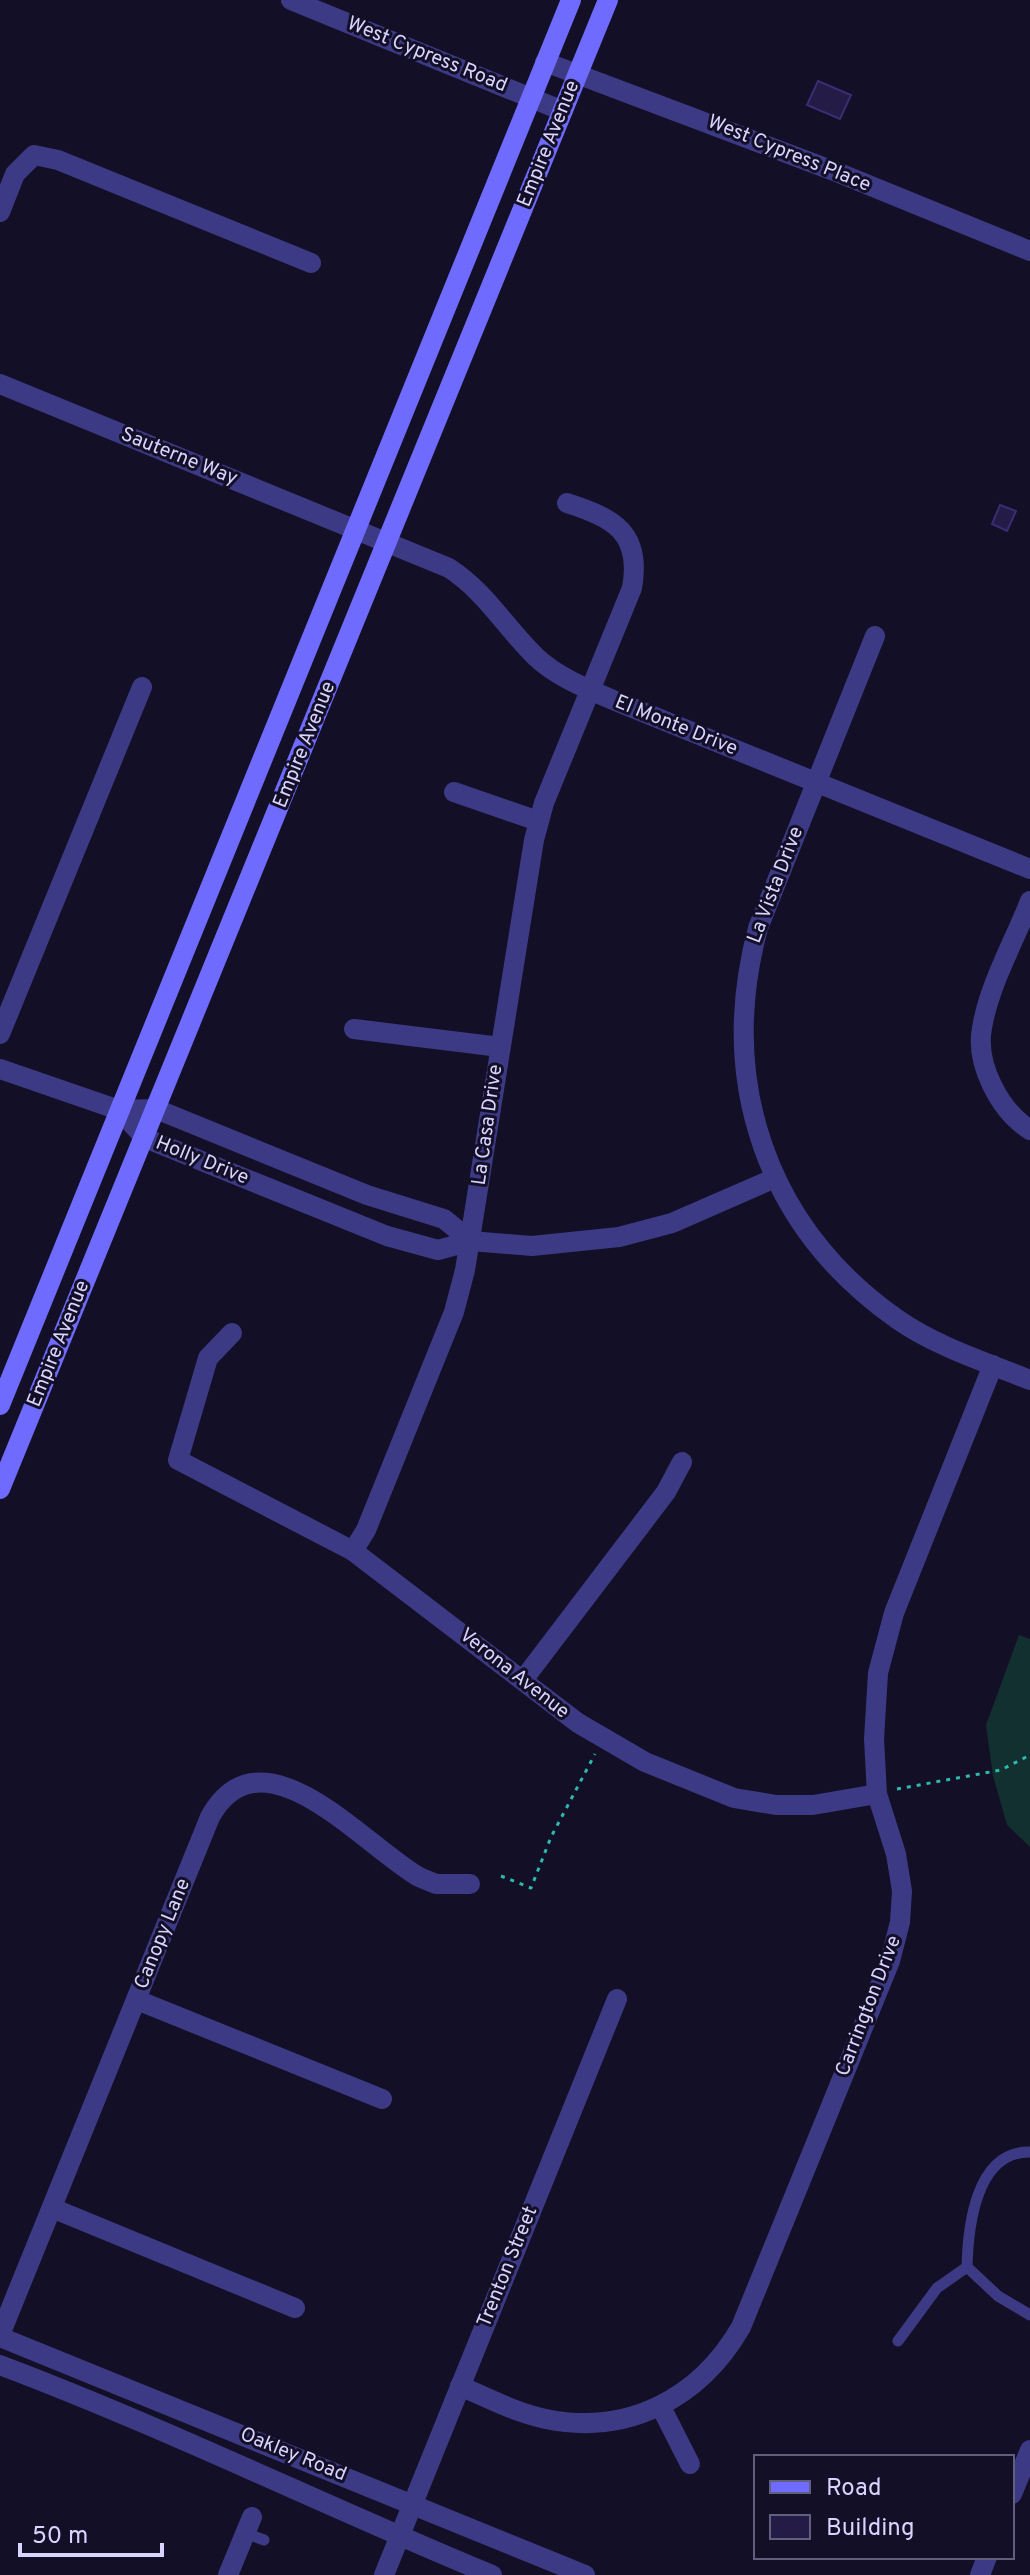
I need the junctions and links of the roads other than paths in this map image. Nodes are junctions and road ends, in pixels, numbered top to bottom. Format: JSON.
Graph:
{"nodes":[{"id":1,"x":291,"y":0,"type":"edge"},
{"id":2,"x":571,"y":0,"type":"edge"},
{"id":3,"x":608,"y":0,"type":"edge"},
{"id":4,"x":545,"y":62,"type":"junction"},
{"id":5,"x":578,"y":74,"type":"junction"},
{"id":6,"x":531,"y":97,"type":"junction"},
{"id":7,"x":563,"y":111,"type":"junction"},
{"id":8,"x":0,"y":212,"type":"edge"},
{"id":9,"x":1030,"y":251,"type":"edge"},
{"id":10,"x":311,"y":263,"type":"dead end"},
{"id":11,"x":0,"y":384,"type":"edge"},
{"id":12,"x":567,"y":503,"type":"dead end"},
{"id":13,"x":357,"y":529,"type":"junction"},
{"id":14,"x":388,"y":542,"type":"junction"},
{"id":15,"x":875,"y":636,"type":"dead end"},
{"id":16,"x":142,"y":687,"type":"dead end"},
{"id":17,"x":591,"y":690,"type":"junction"},
{"id":18,"x":817,"y":782,"type":"junction"},
{"id":19,"x":454,"y":792,"type":"dead end"},
{"id":20,"x":538,"y":821,"type":"junction"},
{"id":21,"x":1030,"y":869,"type":"edge"},
{"id":22,"x":1030,"y":901,"type":"edge"},
{"id":23,"x":354,"y":1029,"type":"dead end"},
{"id":24,"x":0,"y":1034,"type":"edge"},
{"id":25,"x":500,"y":1047,"type":"junction"},
{"id":26,"x":0,"y":1069,"type":"edge"},
{"id":27,"x":156,"y":1109,"type":"junction"},
{"id":28,"x":119,"y":1110,"type":"junction"},
{"id":29,"x":1030,"y":1130,"type":"edge"},
{"id":30,"x":145,"y":1138,"type":"junction"},
{"id":31,"x":775,"y":1178,"type":"junction"},
{"id":32,"x":471,"y":1241,"type":"junction"},
{"id":33,"x":232,"y":1333,"type":"dead end"},
{"id":34,"x":993,"y":1365,"type":"junction"},
{"id":35,"x":1030,"y":1380,"type":"edge"},
{"id":36,"x":0,"y":1405,"type":"edge"},
{"id":37,"x":682,"y":1462,"type":"dead end"},
{"id":38,"x":0,"y":1489,"type":"edge"},
{"id":39,"x":353,"y":1551,"type":"junction"},
{"id":40,"x":523,"y":1680,"type":"junction"},
{"id":41,"x":877,"y":1794,"type":"junction"},
{"id":42,"x":470,"y":1884,"type":"dead end"},
{"id":43,"x":617,"y":1999,"type":"dead end"},
{"id":44,"x":137,"y":2000,"type":"junction"},
{"id":45,"x":382,"y":2099,"type":"dead end"},
{"id":46,"x":1030,"y":2152,"type":"edge"},
{"id":47,"x":52,"y":2208,"type":"junction"},
{"id":48,"x":967,"y":2267,"type":"junction"},
{"id":49,"x":295,"y":2308,"type":"dead end"},
{"id":50,"x":1030,"y":2315,"type":"edge"},
{"id":51,"x":0,"y":2336,"type":"edge"},
{"id":52,"x":898,"y":2341,"type":"dead end"},
{"id":53,"x":0,"y":2365,"type":"edge"},
{"id":54,"x":460,"y":2386,"type":"junction"},
{"id":55,"x":661,"y":2407,"type":"junction"},
{"id":56,"x":1030,"y":2450,"type":"edge"},
{"id":57,"x":690,"y":2464,"type":"dead end"},
{"id":58,"x":1014,"y":2489,"type":"edge"},
{"id":59,"x":412,"y":2503,"type":"junction"},
{"id":60,"x":254,"y":2530,"type":"dead end"},
{"id":61,"x":400,"y":2535,"type":"junction"},
{"id":62,"x":228,"y":2575,"type":"edge"},
{"id":63,"x":384,"y":2575,"type":"edge"},
{"id":64,"x":492,"y":2575,"type":"edge"},
{"id":65,"x":585,"y":2575,"type":"edge"}],
"edges":[{"from":1,"to":6,"type":"street","name":"West Cypress Road"},
{"from":2,"to":4,"type":"main road","name":"Empire Avenue"},
{"from":3,"to":5,"type":"main road","name":"Empire Avenue"},
{"from":4,"to":5,"type":"street","name":"West Cypress Place"},
{"from":4,"to":6,"type":"main road","name":"Empire Avenue"},
{"from":5,"to":7,"type":"main road","name":"Empire Avenue"},
{"from":5,"to":9,"type":"street","name":"West Cypress Place"},
{"from":6,"to":7,"type":"street","name":"West Cypress Road"},
{"from":6,"to":13,"type":"main road","name":"Empire Avenue"},
{"from":7,"to":14,"type":"main road","name":"Empire Avenue"},
{"from":8,"to":10,"type":"street"},
{"from":11,"to":13,"type":"street","name":"Sauterne Way"},
{"from":12,"to":17,"type":"street","name":"La Casa Drive"},
{"from":13,"to":14,"type":"street","name":"El Monte Drive"},
{"from":13,"to":28,"type":"main road","name":"Empire Avenue"},
{"from":14,"to":17,"type":"street","name":"El Monte Drive"},
{"from":14,"to":27,"type":"main road","name":"Empire Avenue"},
{"from":15,"to":18,"type":"street","name":"La Vista Drive"},
{"from":16,"to":24,"type":"street"},
{"from":17,"to":18,"type":"street","name":"El Monte Drive"},
{"from":17,"to":20,"type":"street","name":"La Casa Drive"},
{"from":18,"to":21,"type":"street","name":"El Monte Drive"},
{"from":18,"to":31,"type":"street","name":"La Vista Drive"},
{"from":19,"to":20,"type":"street"},
{"from":20,"to":25,"type":"street","name":"La Casa Drive"},
{"from":22,"to":29,"type":"street"},
{"from":23,"to":25,"type":"street"},
{"from":25,"to":32,"type":"street","name":"La Casa Drive"},
{"from":26,"to":28,"type":"street"},
{"from":27,"to":28,"type":"street","name":"Holly Drive"},
{"from":27,"to":30,"type":"main road","name":"Empire Avenue"},
{"from":27,"to":32,"type":"street","name":"Holly Drive"},
{"from":28,"to":30,"type":"street","name":"Holly Drive"},
{"from":28,"to":36,"type":"main road","name":"Empire Avenue"},
{"from":30,"to":32,"type":"street","name":"Holly Drive"},
{"from":30,"to":38,"type":"main road","name":"Empire Avenue"},
{"from":31,"to":32,"type":"street","name":"Holly Drive"},
{"from":31,"to":34,"type":"street","name":"La Vista Drive"},
{"from":32,"to":39,"type":"street","name":"La Casa Drive"},
{"from":33,"to":39,"type":"street","name":"Verona Avenue"},
{"from":34,"to":35,"type":"street","name":"La Vista Drive"},
{"from":34,"to":41,"type":"street","name":"Carrington Drive"},
{"from":37,"to":40,"type":"street"},
{"from":39,"to":40,"type":"street","name":"Verona Avenue"},
{"from":40,"to":41,"type":"street","name":"Verona Avenue"},
{"from":41,"to":55,"type":"street","name":"Carrington Drive"},
{"from":42,"to":44,"type":"street","name":"Canopy Lane"},
{"from":43,"to":54,"type":"street","name":"Trenton Street"},
{"from":44,"to":45,"type":"street"},
{"from":44,"to":47,"type":"street","name":"Canopy Lane"},
{"from":46,"to":48,"type":"lane"},
{"from":47,"to":49,"type":"street"},
{"from":47,"to":51,"type":"street","name":"Canopy Lane"},
{"from":48,"to":50,"type":"lane"},
{"from":48,"to":52,"type":"lane"},
{"from":51,"to":59,"type":"street","name":"Oakley Road"},
{"from":53,"to":61,"type":"street","name":"Oakley Road"},
{"from":54,"to":55,"type":"street","name":"Carrington Drive"},
{"from":54,"to":59,"type":"street","name":"Trenton Street"},
{"from":55,"to":57,"type":"street"},
{"from":56,"to":58,"type":"street"},
{"from":59,"to":61,"type":"street","name":"Trenton Street"},
{"from":59,"to":65,"type":"street","name":"Oakley Road"},
{"from":60,"to":62,"type":"street"},
{"from":61,"to":63,"type":"street","name":"Trenton Street"},
{"from":61,"to":64,"type":"street","name":"Oakley Road"}]}
